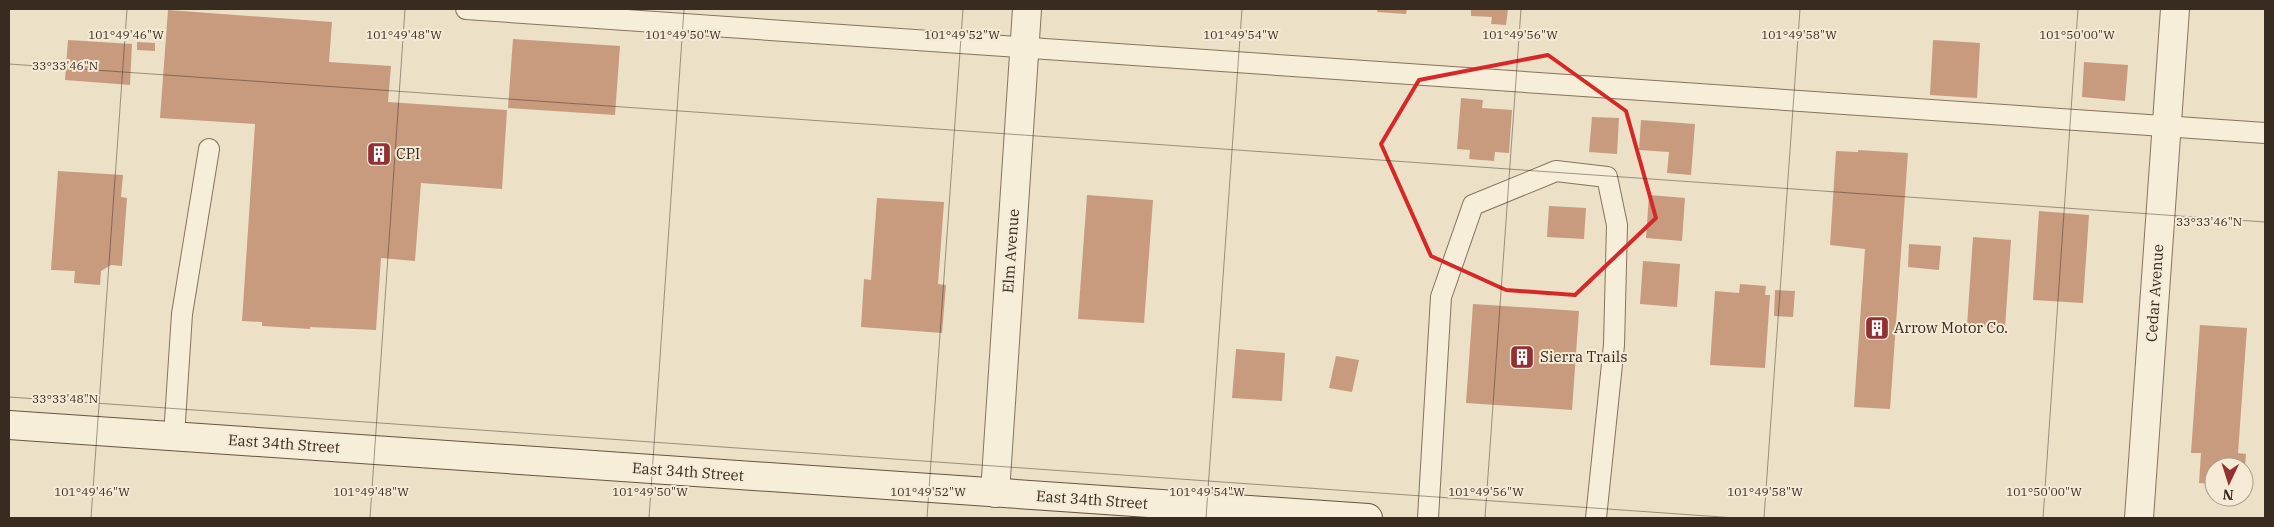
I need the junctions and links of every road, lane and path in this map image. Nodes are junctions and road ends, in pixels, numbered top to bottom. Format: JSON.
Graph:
{"nodes":[{"id":1,"x":466,"y":9,"type":"edge"},
{"id":2,"x":1028,"y":9,"type":"edge"},
{"id":3,"x":2175,"y":9,"type":"edge"},
{"id":4,"x":1025,"y":47,"type":"junction"},
{"id":5,"x":2166,"y":126,"type":"junction"},
{"id":6,"x":2265,"y":132,"type":"edge"},
{"id":7,"x":209,"y":149,"type":"dead end"},
{"id":8,"x":9,"y":425,"type":"edge"},
{"id":9,"x":174,"y":436,"type":"junction"},
{"id":10,"x":995,"y":493,"type":"junction"},
{"id":11,"x":1368,"y":518,"type":"edge"},
{"id":12,"x":1428,"y":518,"type":"edge"},
{"id":13,"x":1596,"y":518,"type":"edge"},
{"id":14,"x":2139,"y":518,"type":"edge"}],
"edges":[{"from":1,"to":4,"type":"lane"},
{"from":2,"to":4,"type":"main road","name":"Elm Avenue"},
{"from":3,"to":5,"type":"main road","name":"Cedar Avenue"},
{"from":4,"to":5,"type":"lane"},
{"from":4,"to":10,"type":"main road","name":"Elm Avenue"},
{"from":5,"to":6,"type":"lane"},
{"from":5,"to":14,"type":"main road","name":"Cedar Avenue"},
{"from":7,"to":9,"type":"lane"},
{"from":8,"to":9,"type":"main road","name":"East 34th Street"},
{"from":9,"to":10,"type":"main road","name":"East 34th Street"},
{"from":10,"to":11,"type":"main road","name":"East 34th Street"},
{"from":12,"to":13,"type":"lane"}]}
